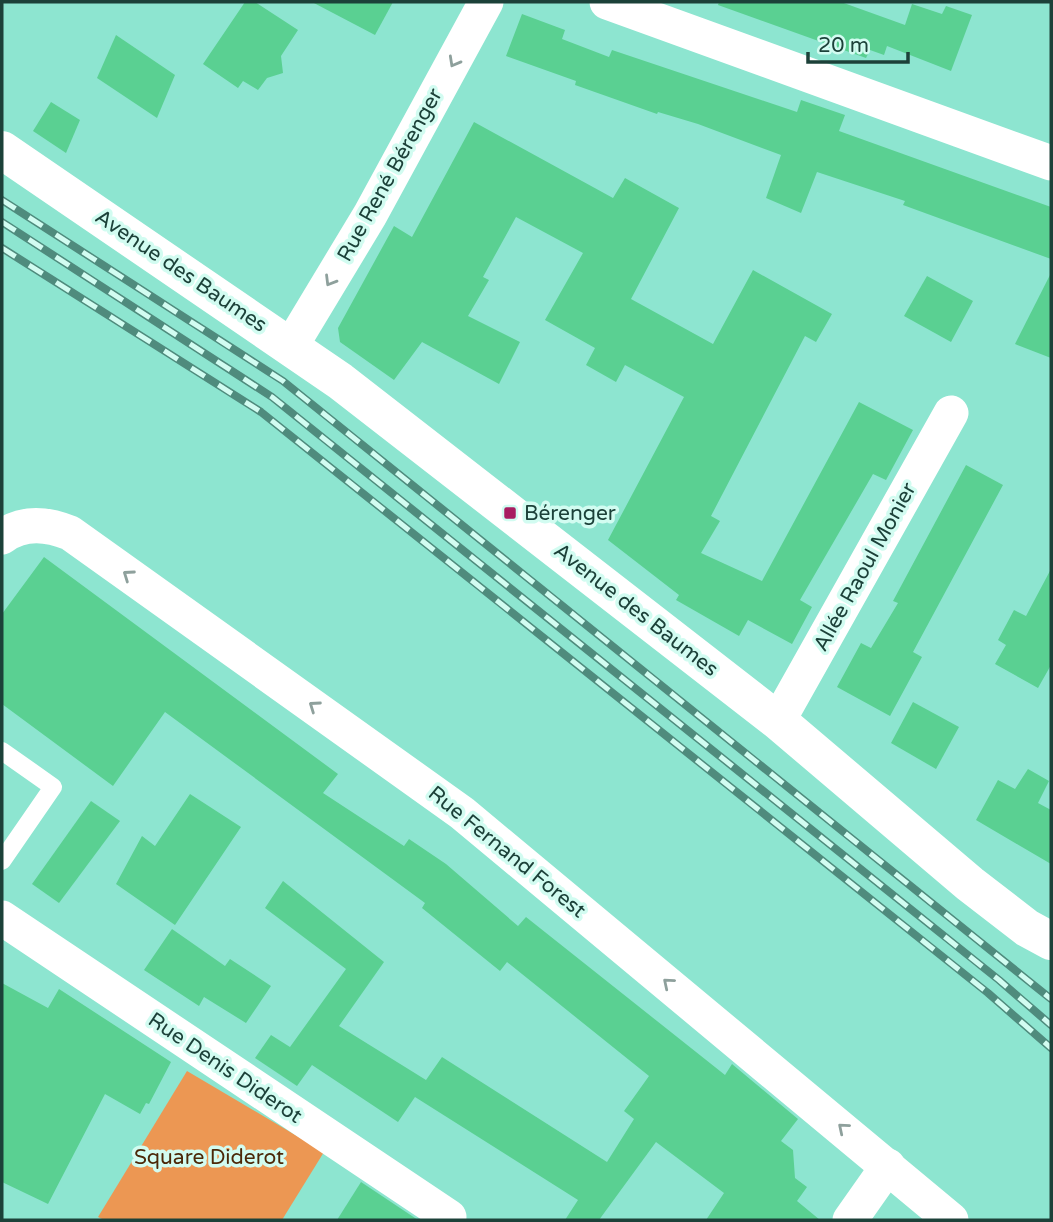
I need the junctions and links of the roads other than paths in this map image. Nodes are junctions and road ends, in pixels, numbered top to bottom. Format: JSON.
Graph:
{"nodes":[{"id":1,"x":486,"y":2,"type":"edge"},
{"id":2,"x":607,"y":2,"type":"edge"},
{"id":3,"x":2,"y":150,"type":"edge"},
{"id":4,"x":1051,"y":163,"type":"edge"},
{"id":5,"x":291,"y":345,"type":"junction"},
{"id":6,"x":951,"y":413,"type":"dead end"},
{"id":7,"x":2,"y":537,"type":"edge"},
{"id":8,"x":778,"y":721,"type":"junction"},
{"id":9,"x":2,"y":751,"type":"edge"},
{"id":10,"x":2,"y":861,"type":"edge"},
{"id":11,"x":2,"y":918,"type":"edge"},
{"id":12,"x":1051,"y":941,"type":"edge"},
{"id":13,"x":888,"y":1166,"type":"junction"},
{"id":14,"x":447,"y":1219,"type":"edge"},
{"id":15,"x":850,"y":1220,"type":"edge"},
{"id":16,"x":951,"y":1220,"type":"edge"}],
"edges":[{"from":1,"to":5,"type":"street","name":"Rue René Bérenger","one_way":true},
{"from":2,"to":4,"type":"street"},
{"from":3,"to":5,"type":"street","name":"Avenue des Baumes"},
{"from":5,"to":8,"type":"street","name":"Avenue des Baumes"},
{"from":6,"to":8,"type":"street","name":"Allée Raoul Monier"},
{"from":13,"to":7,"type":"street","name":"Rue Fernand Forest","one_way":true},
{"from":8,"to":12,"type":"street","name":"Avenue des Baumes"},
{"from":9,"to":10,"type":"lane"},
{"from":11,"to":14,"type":"street","name":"Rue Denis Diderot"},
{"from":13,"to":15,"type":"street"},
{"from":13,"to":16,"type":"street","name":"Rue Fernand Forest"}]}
